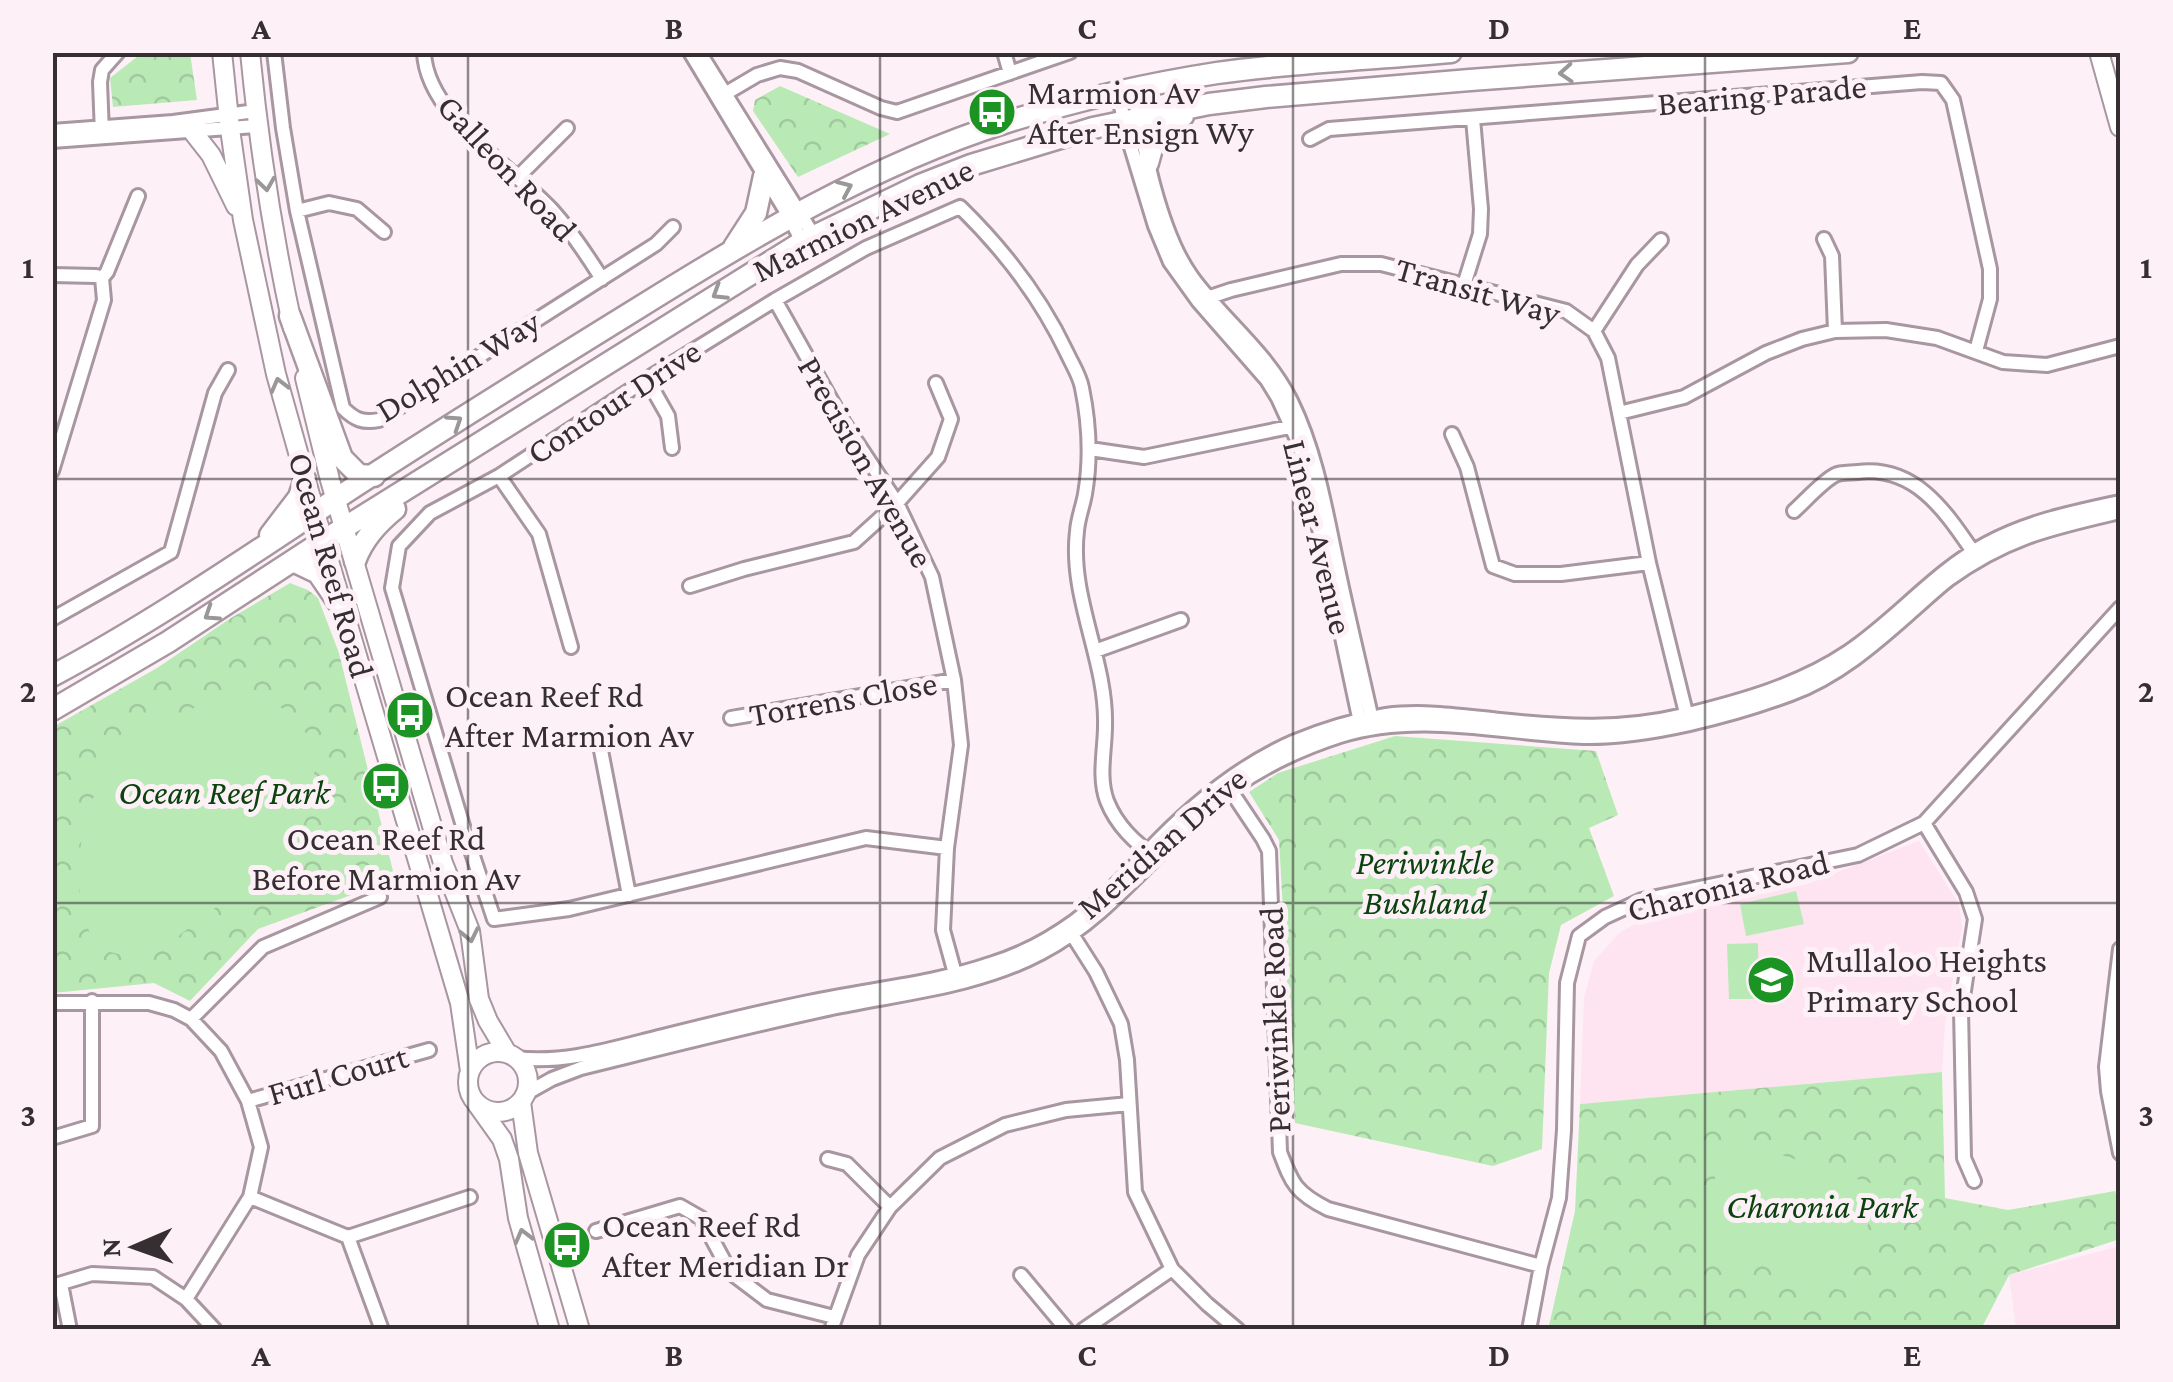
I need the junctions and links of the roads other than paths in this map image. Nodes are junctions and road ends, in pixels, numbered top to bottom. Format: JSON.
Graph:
{"nodes":[{"id":1,"x":118,"y":52,"type":"edge"},
{"id":2,"x":222,"y":52,"type":"edge"},
{"id":3,"x":250,"y":52,"type":"edge"},
{"id":4,"x":274,"y":52,"type":"edge"},
{"id":5,"x":424,"y":52,"type":"edge"},
{"id":6,"x":690,"y":52,"type":"edge"},
{"id":7,"x":699,"y":52,"type":"edge"},
{"id":8,"x":1004,"y":52,"type":"edge"},
{"id":9,"x":1070,"y":52,"type":"edge"},
{"id":10,"x":1451,"y":52,"type":"edge"},
{"id":11,"x":1848,"y":52,"type":"edge"},
{"id":12,"x":2099,"y":52,"type":"edge"},
{"id":13,"x":1662,"y":59,"type":"edge"},
{"id":14,"x":1010,"y":73,"type":"junction"},
{"id":15,"x":1125,"y":91,"type":"junction"},
{"id":16,"x":722,"y":95,"type":"junction"},
{"id":17,"x":1266,"y":97,"type":"junction"},
{"id":18,"x":256,"y":118,"type":"junction"},
{"id":19,"x":1131,"y":119,"type":"junction"},
{"id":20,"x":1473,"y":119,"type":"junction"},
{"id":21,"x":229,"y":122,"type":"junction"},
{"id":22,"x":2120,"y":127,"type":"edge"},
{"id":23,"x":568,"y":128,"type":"dead end"},
{"id":24,"x":52,"y":130,"type":"edge"},
{"id":25,"x":102,"y":132,"type":"junction"},
{"id":26,"x":194,"y":132,"type":"junction"},
{"id":27,"x":1310,"y":139,"type":"dead end"},
{"id":28,"x":52,"y":141,"type":"edge"},
{"id":29,"x":1148,"y":163,"type":"junction"},
{"id":30,"x":764,"y":176,"type":"junction"},
{"id":31,"x":518,"y":177,"type":"junction"},
{"id":32,"x":138,"y":196,"type":"dead end"},
{"id":33,"x":297,"y":211,"type":"junction"},
{"id":34,"x":795,"y":215,"type":"junction"},
{"id":35,"x":243,"y":220,"type":"junction"},
{"id":36,"x":673,"y":227,"type":"dead end"},
{"id":37,"x":384,"y":232,"type":"dead end"},
{"id":38,"x":808,"y":239,"type":"junction"},
{"id":39,"x":1824,"y":239,"type":"dead end"},
{"id":40,"x":1661,"y":240,"type":"dead end"},
{"id":41,"x":730,"y":253,"type":"junction"},
{"id":42,"x":52,"y":276,"type":"edge"},
{"id":43,"x":102,"y":278,"type":"junction"},
{"id":44,"x":602,"y":279,"type":"junction"},
{"id":45,"x":1464,"y":285,"type":"junction"},
{"id":46,"x":1203,"y":299,"type":"junction"},
{"id":47,"x":775,"y":300,"type":"junction"},
{"id":48,"x":290,"y":316,"type":"junction"},
{"id":49,"x":1594,"y":331,"type":"junction"},
{"id":50,"x":1836,"y":332,"type":"junction"},
{"id":51,"x":2120,"y":346,"type":"edge"},
{"id":52,"x":1976,"y":350,"type":"junction"},
{"id":53,"x":228,"y":370,"type":"dead end"},
{"id":54,"x":648,"y":379,"type":"junction"},
{"id":55,"x":936,"y":383,"type":"dead end"},
{"id":56,"x":1619,"y":412,"type":"junction"},
{"id":57,"x":1297,"y":425,"type":"junction"},
{"id":58,"x":500,"y":432,"type":"junction"},
{"id":59,"x":1452,"y":434,"type":"dead end"},
{"id":60,"x":672,"y":448,"type":"dead end"},
{"id":61,"x":1090,"y":448,"type":"junction"},
{"id":62,"x":52,"y":471,"type":"edge"},
{"id":63,"x":374,"y":476,"type":"junction"},
{"id":64,"x":498,"y":476,"type":"junction"},
{"id":65,"x":305,"y":478,"type":"junction"},
{"id":66,"x":335,"y":499,"type":"junction"},
{"id":67,"x":2120,"y":502,"type":"edge"},
{"id":68,"x":897,"y":503,"type":"junction"},
{"id":69,"x":1794,"y":510,"type":"dead end"},
{"id":70,"x":2120,"y":512,"type":"edge"},
{"id":71,"x":315,"y":513,"type":"junction"},
{"id":72,"x":345,"y":529,"type":"junction"},
{"id":73,"x":323,"y":542,"type":"junction"},
{"id":74,"x":264,"y":546,"type":"junction"},
{"id":75,"x":1975,"y":556,"type":"junction"},
{"id":76,"x":293,"y":561,"type":"junction"},
{"id":77,"x":355,"y":561,"type":"junction"},
{"id":78,"x":1649,"y":563,"type":"junction"},
{"id":79,"x":690,"y":586,"type":"dead end"},
{"id":80,"x":2120,"y":608,"type":"edge"},
{"id":81,"x":344,"y":611,"type":"junction"},
{"id":82,"x":52,"y":619,"type":"edge"},
{"id":83,"x":1181,"y":620,"type":"dead end"},
{"id":84,"x":571,"y":647,"type":"dead end"},
{"id":85,"x":1095,"y":651,"type":"junction"},
{"id":86,"x":52,"y":676,"type":"edge"},
{"id":87,"x":954,"y":680,"type":"junction"},
{"id":88,"x":52,"y":710,"type":"edge"},
{"id":89,"x":732,"y":718,"type":"dead end"},
{"id":90,"x":1688,"y":719,"type":"junction"},
{"id":91,"x":1366,"y":724,"type":"junction"},
{"id":92,"x":600,"y":740,"type":"dead end"},
{"id":93,"x":1228,"y":786,"type":"junction"},
{"id":94,"x":1924,"y":823,"type":"junction"},
{"id":95,"x":947,"y":848,"type":"junction"},
{"id":96,"x":1152,"y":854,"type":"junction"},
{"id":97,"x":629,"y":895,"type":"junction"},
{"id":98,"x":380,"y":897,"type":"dead end"},
{"id":99,"x":1070,"y":930,"type":"junction"},
{"id":100,"x":2120,"y":948,"type":"edge"},
{"id":101,"x":956,"y":978,"type":"junction"},
{"id":102,"x":92,"y":1002,"type":"junction"},
{"id":103,"x":52,"y":1003,"type":"edge"},
{"id":104,"x":191,"y":1019,"type":"junction"},
{"id":105,"x":2120,"y":1024,"type":"edge"},
{"id":106,"x":428,"y":1050,"type":"dead end"},
{"id":107,"x":511,"y":1056,"type":"junction"},
{"id":108,"x":470,"y":1071,"type":"junction"},
{"id":109,"x":524,"y":1098,"type":"junction"},
{"id":110,"x":248,"y":1101,"type":"junction"},
{"id":111,"x":477,"y":1104,"type":"junction"},
{"id":112,"x":1129,"y":1104,"type":"junction"},
{"id":113,"x":2120,"y":1108,"type":"edge"},
{"id":114,"x":52,"y":1138,"type":"edge"},
{"id":115,"x":2120,"y":1153,"type":"edge"},
{"id":116,"x":828,"y":1159,"type":"dead end"},
{"id":117,"x":1974,"y":1180,"type":"dead end"},
{"id":118,"x":250,"y":1196,"type":"junction"},
{"id":119,"x":470,"y":1197,"type":"dead end"},
{"id":120,"x":890,"y":1207,"type":"junction"},
{"id":121,"x":596,"y":1231,"type":"dead end"},
{"id":122,"x":348,"y":1237,"type":"junction"},
{"id":123,"x":1541,"y":1266,"type":"junction"},
{"id":124,"x":1172,"y":1269,"type":"junction"},
{"id":125,"x":1022,"y":1275,"type":"dead end"},
{"id":126,"x":57,"y":1285,"type":"edge"},
{"id":127,"x":186,"y":1298,"type":"junction"},
{"id":128,"x":832,"y":1323,"type":"edge"},
{"id":129,"x":70,"y":1330,"type":"edge"},
{"id":130,"x":215,"y":1330,"type":"edge"},
{"id":131,"x":382,"y":1330,"type":"edge"},
{"id":132,"x":550,"y":1330,"type":"edge"},
{"id":133,"x":580,"y":1330,"type":"edge"},
{"id":134,"x":1067,"y":1330,"type":"edge"},
{"id":135,"x":1082,"y":1330,"type":"edge"},
{"id":136,"x":1238,"y":1330,"type":"edge"},
{"id":137,"x":1529,"y":1330,"type":"edge"}],
"edges":[{"from":1,"to":25,"type":"street"},
{"from":2,"to":21,"type":"main road","name":"Ocean Reef Road"},
{"from":3,"to":18,"type":"main road","name":"Ocean Reef Road"},
{"from":4,"to":33,"type":"street","name":"Dolphin Way"},
{"from":5,"to":31,"type":"street","name":"Galleon Road"},
{"from":6,"to":16,"type":"street"},
{"from":7,"to":16,"type":"street"},
{"from":8,"to":14,"type":"street"},
{"from":9,"to":14,"type":"street"},
{"from":10,"to":15,"type":"highway","name":"Marmion Avenue"},
{"from":11,"to":13,"type":"highway","name":"Marmion Avenue"},
{"from":12,"to":22,"type":"main road"},
{"from":13,"to":17,"type":"highway","name":"Marmion Avenue","one_way":true},
{"from":14,"to":16,"type":"street"},
{"from":15,"to":19,"type":"street","name":"Linear Avenue"},
{"from":34,"to":15,"type":"highway","name":"Marmion Avenue","one_way":true},
{"from":16,"to":30,"type":"street"},
{"from":16,"to":34,"type":"street"},
{"from":17,"to":19,"type":"highway","name":"Marmion Avenue"},
{"from":17,"to":29,"type":"highway"},
{"from":18,"to":21,"type":"street"},
{"from":18,"to":48,"type":"main road","name":"Ocean Reef Road","one_way":true},
{"from":19,"to":29,"type":"street","name":"Linear Avenue"},
{"from":19,"to":38,"type":"highway","name":"Marmion Avenue"},
{"from":19,"to":46,"type":"street","name":"Linear Avenue"},
{"from":20,"to":27,"type":"street","name":"Bearing Parade"},
{"from":20,"to":45,"type":"street"},
{"from":20,"to":52,"type":"street","name":"Bearing Parade"},
{"from":21,"to":25,"type":"street"},
{"from":21,"to":26,"type":"street"},
{"from":21,"to":35,"type":"main road","name":"Ocean Reef Road"},
{"from":23,"to":31,"type":"street"},
{"from":24,"to":25,"type":"street"},
{"from":25,"to":26,"type":"street"},
{"from":25,"to":28,"type":"street"},
{"from":26,"to":35,"type":"main road"},
{"from":29,"to":46,"type":"street","name":"Linear Avenue"},
{"from":30,"to":34,"type":"street"},
{"from":30,"to":41,"type":"highway"},
{"from":31,"to":44,"type":"street","name":"Galleon Road"},
{"from":32,"to":43,"type":"street"},
{"from":33,"to":37,"type":"street"},
{"from":33,"to":44,"type":"street","name":"Dolphin Way"},
{"from":34,"to":38,"type":"street"},
{"from":34,"to":41,"type":"highway","name":"Marmion Avenue"},
{"from":65,"to":35,"type":"main road","name":"Ocean Reef Road","one_way":true},
{"from":36,"to":44,"type":"street","name":"Dolphin Way"},
{"from":38,"to":58,"type":"highway","name":"Marmion Avenue","one_way":true},
{"from":39,"to":50,"type":"street"},
{"from":40,"to":49,"type":"street"},
{"from":63,"to":41,"type":"highway","name":"Marmion Avenue","one_way":true},
{"from":42,"to":43,"type":"street"},
{"from":43,"to":62,"type":"street"},
{"from":45,"to":46,"type":"street","name":"Transit Way"},
{"from":45,"to":49,"type":"street","name":"Transit Way"},
{"from":46,"to":57,"type":"street","name":"Linear Avenue"},
{"from":47,"to":54,"type":"street","name":"Contour Drive"},
{"from":47,"to":61,"type":"street","name":"Contour Drive"},
{"from":47,"to":68,"type":"street","name":"Precision Avenue"},
{"from":48,"to":63,"type":"highway"},
{"from":48,"to":66,"type":"main road","name":"Ocean Reef Road"},
{"from":49,"to":56,"type":"street","name":"Transit Way"},
{"from":50,"to":52,"type":"street"},
{"from":50,"to":56,"type":"street"},
{"from":51,"to":52,"type":"street"},
{"from":53,"to":82,"type":"street"},
{"from":54,"to":60,"type":"street"},
{"from":54,"to":64,"type":"street","name":"Contour Drive"},
{"from":55,"to":68,"type":"street"},
{"from":56,"to":78,"type":"street","name":"Transit Way"},
{"from":57,"to":61,"type":"street"},
{"from":57,"to":91,"type":"street","name":"Linear Avenue"},
{"from":58,"to":72,"type":"highway","name":"Marmion Avenue"},
{"from":58,"to":77,"type":"highway"},
{"from":59,"to":78,"type":"street"},
{"from":61,"to":85,"type":"street","name":"Contour Drive"},
{"from":63,"to":66,"type":"highway","name":"Marmion Avenue"},
{"from":64,"to":84,"type":"street"},
{"from":64,"to":97,"type":"street","name":"Contour Drive"},
{"from":65,"to":71,"type":"main road","name":"Ocean Reef Road"},
{"from":65,"to":74,"type":"highway"},
{"from":66,"to":71,"type":"highway","name":"Marmion Avenue"},
{"from":66,"to":72,"type":"main road","name":"Ocean Reef Road"},
{"from":67,"to":75,"type":"street","name":"Meridian Drive"},
{"from":68,"to":79,"type":"street"},
{"from":68,"to":87,"type":"street","name":"Precision Avenue"},
{"from":69,"to":75,"type":"street"},
{"from":70,"to":75,"type":"street","name":"Meridian Drive"},
{"from":71,"to":73,"type":"main road","name":"Ocean Reef Road"},
{"from":71,"to":74,"type":"highway","name":"Marmion Avenue"},
{"from":72,"to":73,"type":"highway","name":"Marmion Avenue"},
{"from":72,"to":77,"type":"main road","name":"Ocean Reef Road"},
{"from":73,"to":76,"type":"highway","name":"Marmion Avenue"},
{"from":73,"to":81,"type":"main road","name":"Ocean Reef Road"},
{"from":74,"to":86,"type":"highway","name":"Marmion Avenue"},
{"from":75,"to":90,"type":"street","name":"Meridian Drive"},
{"from":76,"to":81,"type":"highway"},
{"from":76,"to":88,"type":"highway","name":"Marmion Avenue","one_way":true},
{"from":77,"to":107,"type":"main road","name":"Ocean Reef Road","one_way":true},
{"from":78,"to":90,"type":"street","name":"Transit Way"},
{"from":80,"to":94,"type":"street","name":"Charonia Road"},
{"from":81,"to":108,"type":"main road","name":"Ocean Reef Road"},
{"from":83,"to":85,"type":"street"},
{"from":85,"to":96,"type":"street","name":"Contour Drive"},
{"from":87,"to":89,"type":"street","name":"Torrens Close"},
{"from":87,"to":95,"type":"street","name":"Precision Avenue"},
{"from":90,"to":91,"type":"street","name":"Meridian Drive"},
{"from":91,"to":93,"type":"street","name":"Meridian Drive"},
{"from":92,"to":97,"type":"street"},
{"from":93,"to":96,"type":"street","name":"Meridian Drive"},
{"from":93,"to":123,"type":"street","name":"Periwinkle Road"},
{"from":94,"to":117,"type":"street"},
{"from":94,"to":123,"type":"street","name":"Charonia Road"},
{"from":95,"to":97,"type":"street","name":"Contour Drive"},
{"from":95,"to":101,"type":"street","name":"Precision Avenue"},
{"from":96,"to":99,"type":"street","name":"Meridian Drive"},
{"from":98,"to":104,"type":"street"},
{"from":99,"to":101,"type":"street","name":"Meridian Drive"},
{"from":99,"to":112,"type":"street"},
{"from":100,"to":115,"type":"street"},
{"from":101,"to":107,"type":"street","name":"Meridian Drive"},
{"from":101,"to":109,"type":"street","name":"Meridian Drive"},
{"from":102,"to":103,"type":"street"},
{"from":102,"to":104,"type":"street"},
{"from":102,"to":114,"type":"street"},
{"from":104,"to":110,"type":"street"},
{"from":105,"to":113,"type":"street"},
{"from":106,"to":110,"type":"street","name":"Furl Court"},
{"from":107,"to":108,"type":"main road"},
{"from":107,"to":109,"type":"main road"},
{"from":108,"to":111,"type":"main road"},
{"from":109,"to":111,"type":"main road"},
{"from":109,"to":133,"type":"main road"},
{"from":110,"to":118,"type":"street"},
{"from":132,"to":111,"type":"main road","one_way":true},
{"from":112,"to":120,"type":"street"},
{"from":112,"to":124,"type":"street"},
{"from":116,"to":120,"type":"street"},
{"from":118,"to":122,"type":"street"},
{"from":118,"to":127,"type":"street"},
{"from":119,"to":122,"type":"street"},
{"from":120,"to":128,"type":"street"},
{"from":121,"to":128,"type":"street"},
{"from":122,"to":131,"type":"street"},
{"from":123,"to":137,"type":"street","name":"Charonia Road"},
{"from":124,"to":135,"type":"street"},
{"from":124,"to":136,"type":"street"},
{"from":125,"to":134,"type":"street"},
{"from":126,"to":127,"type":"street"},
{"from":126,"to":129,"type":"street"},
{"from":127,"to":130,"type":"street"}]}
